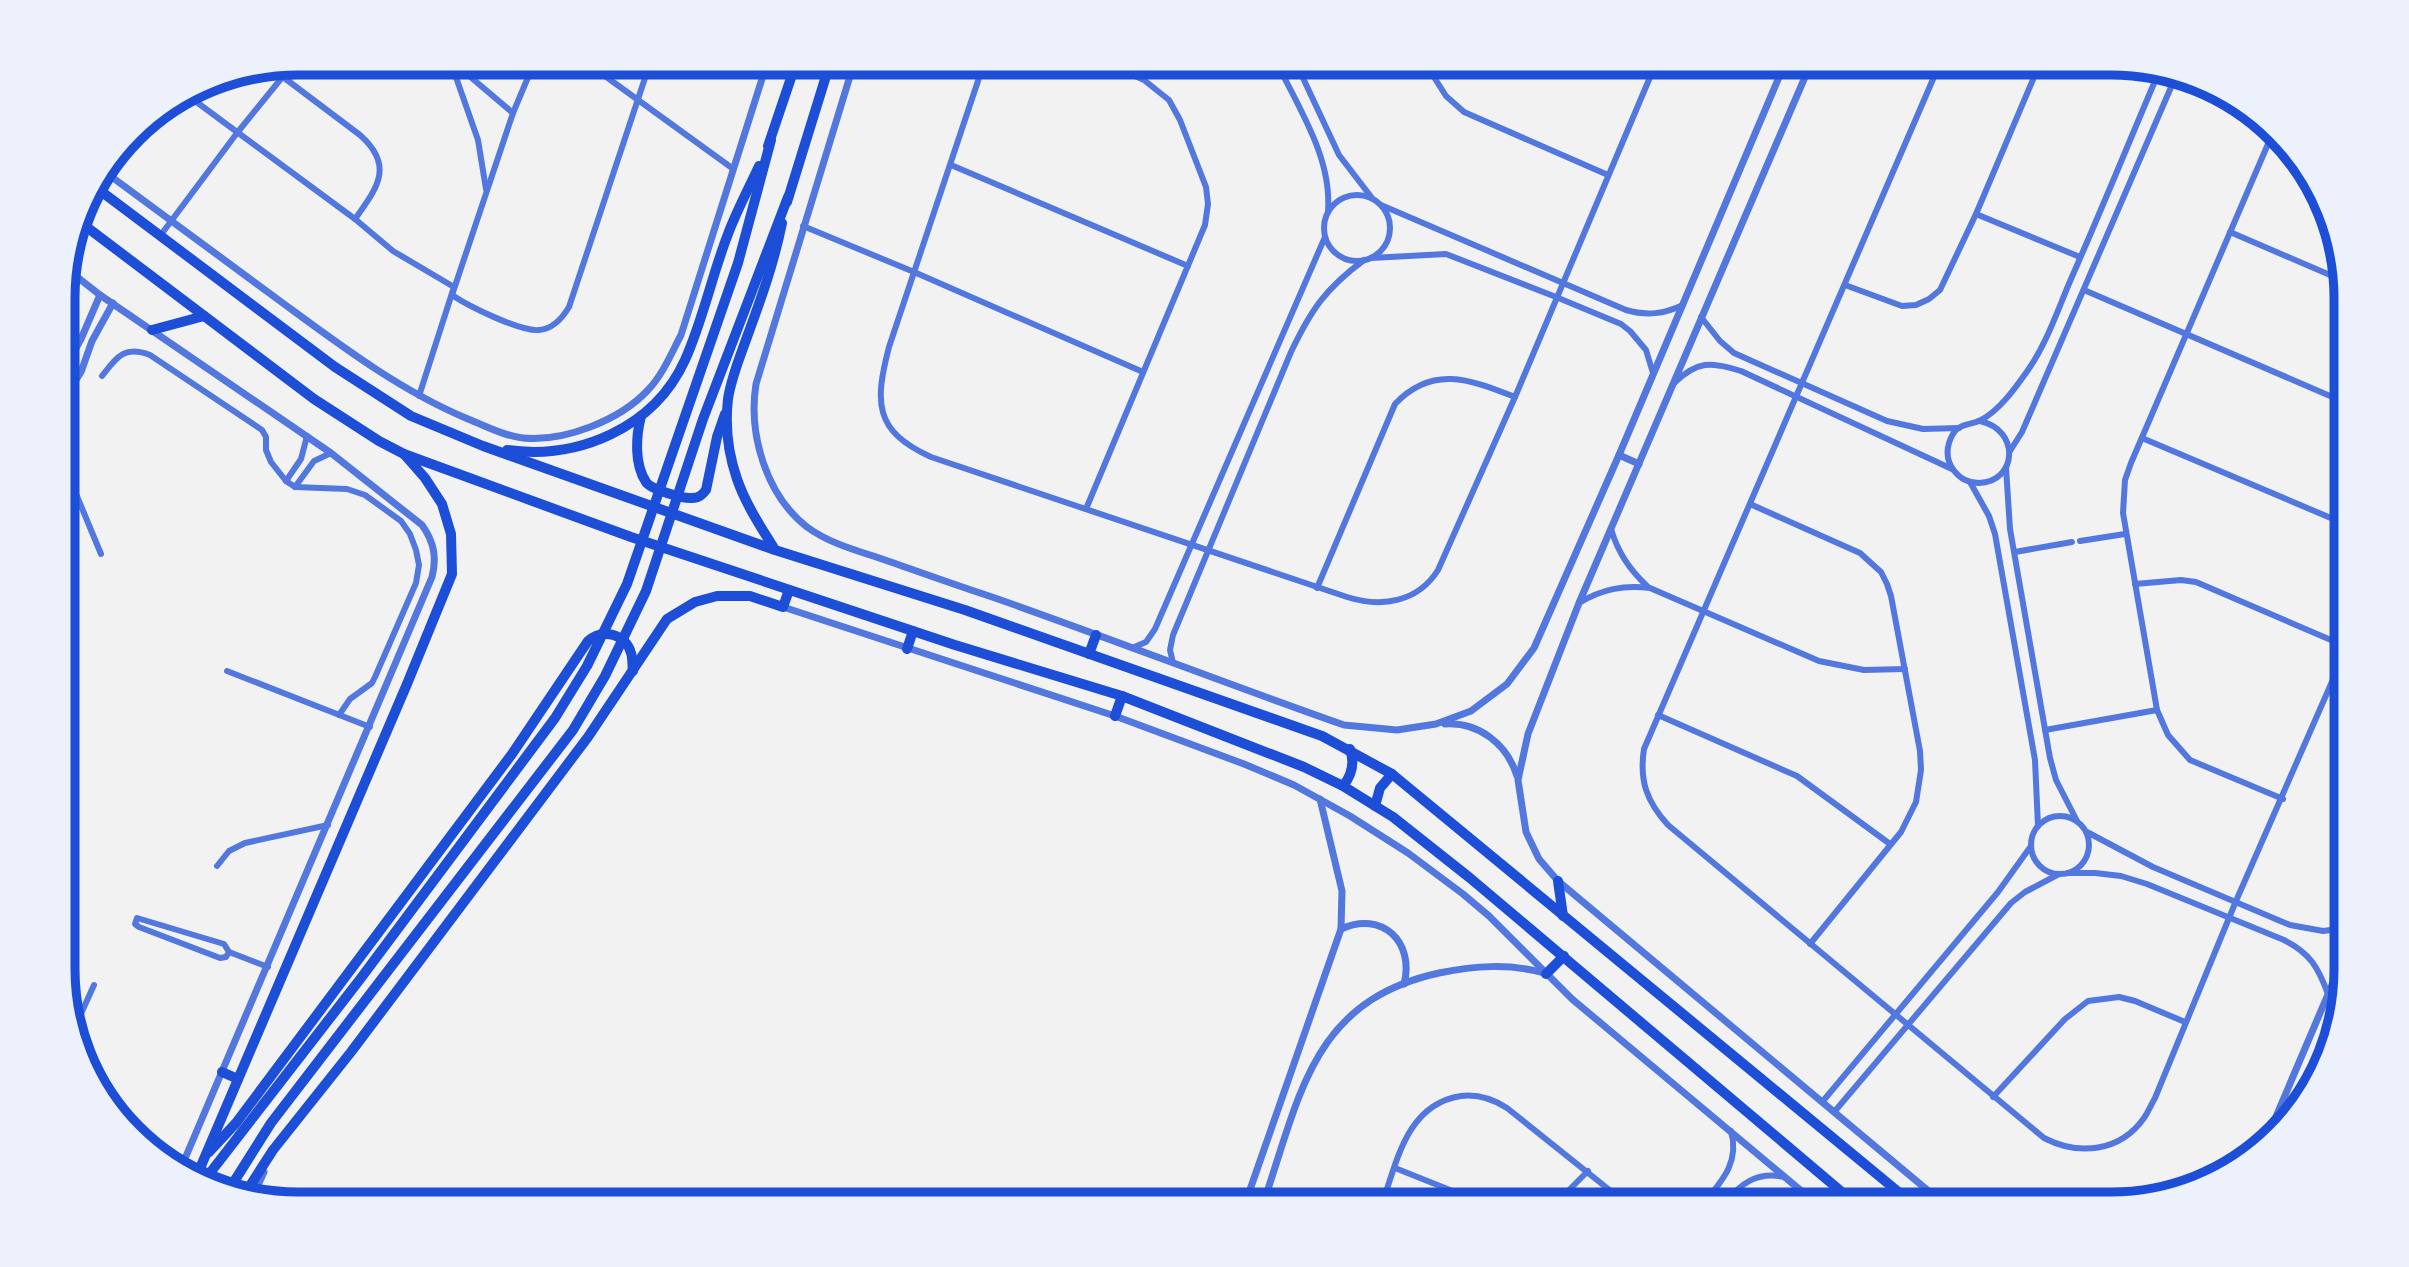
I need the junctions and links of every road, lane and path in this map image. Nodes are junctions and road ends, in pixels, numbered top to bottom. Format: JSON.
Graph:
{"nodes":[{"id":1,"x":1283,"y":75,"type":"edge"},
{"id":2,"x":1302,"y":75,"type":"edge"},
{"id":3,"x":1433,"y":75,"type":"edge"},
{"id":4,"x":1651,"y":75,"type":"edge"},
{"id":5,"x":1780,"y":75,"type":"edge"},
{"id":6,"x":1806,"y":75,"type":"edge"},
{"id":7,"x":1935,"y":75,"type":"edge"},
{"id":8,"x":2034,"y":75,"type":"edge"},
{"id":9,"x":456,"y":76,"type":"edge"},
{"id":10,"x":468,"y":76,"type":"edge"},
{"id":11,"x":529,"y":76,"type":"edge"},
{"id":12,"x":605,"y":76,"type":"edge"},
{"id":13,"x":646,"y":76,"type":"edge"},
{"id":14,"x":764,"y":76,"type":"edge"},
{"id":15,"x":792,"y":76,"type":"edge"},
{"id":16,"x":826,"y":76,"type":"edge"},
{"id":17,"x":850,"y":76,"type":"edge"},
{"id":18,"x":980,"y":76,"type":"edge"},
{"id":19,"x":1134,"y":76,"type":"edge"},
{"id":20,"x":283,"y":77,"type":"joint"},
{"id":21,"x":2155,"y":80,"type":"edge"},
{"id":22,"x":2172,"y":85,"type":"edge"},
{"id":23,"x":639,"y":100,"type":"junction"},
{"id":24,"x":195,"y":101,"type":"edge"},
{"id":25,"x":513,"y":113,"type":"junction"},
{"id":26,"x":237,"y":133,"type":"junction"},
{"id":27,"x":771,"y":140,"type":"junction"},
{"id":28,"x":2269,"y":142,"type":"edge"},
{"id":29,"x":951,"y":165,"type":"junction"},
{"id":30,"x":732,"y":168,"type":"junction"},
{"id":31,"x":1608,"y":175,"type":"junction"},
{"id":32,"x":111,"y":177,"type":"edge"},
{"id":33,"x":486,"y":191,"type":"junction"},
{"id":34,"x":102,"y":192,"type":"edge"},
{"id":35,"x":788,"y":197,"type":"junction"},
{"id":36,"x":1373,"y":199,"type":"junction"},
{"id":37,"x":1381,"y":205,"type":"junction"},
{"id":38,"x":1328,"y":212,"type":"junction"},
{"id":39,"x":1976,"y":214,"type":"junction"},
{"id":40,"x":355,"y":219,"type":"junction"},
{"id":41,"x":171,"y":222,"type":"junction"},
{"id":42,"x":803,"y":226,"type":"junction"},
{"id":43,"x":87,"y":228,"type":"edge"},
{"id":44,"x":2230,"y":232,"type":"junction"},
{"id":45,"x":160,"y":236,"type":"junction"},
{"id":46,"x":1325,"y":237,"type":"junction"},
{"id":47,"x":2080,"y":257,"type":"junction"},
{"id":48,"x":1368,"y":259,"type":"junction"},
{"id":49,"x":1188,"y":266,"type":"junction"},
{"id":50,"x":914,"y":272,"type":"junction"},
{"id":51,"x":77,"y":276,"type":"edge"},
{"id":52,"x":2332,"y":276,"type":"edge"},
{"id":53,"x":1562,"y":283,"type":"junction"},
{"id":54,"x":1845,"y":285,"type":"junction"},
{"id":55,"x":2084,"y":290,"type":"junction"},
{"id":56,"x":453,"y":291,"type":"junction"},
{"id":57,"x":100,"y":295,"type":"junction"},
{"id":58,"x":1556,"y":297,"type":"junction"},
{"id":59,"x":113,"y":303,"type":"junction"},
{"id":60,"x":1683,"y":305,"type":"junction"},
{"id":61,"x":204,"y":316,"type":"junction"},
{"id":62,"x":1701,"y":317,"type":"junction"},
{"id":63,"x":152,"y":330,"type":"junction"},
{"id":64,"x":2186,"y":334,"type":"junction"},
{"id":65,"x":76,"y":348,"type":"edge"},
{"id":66,"x":1143,"y":372,"type":"junction"},
{"id":67,"x":1653,"y":373,"type":"junction"},
{"id":68,"x":102,"y":376,"type":"dead end"},
{"id":69,"x":76,"y":381,"type":"edge"},
{"id":70,"x":1802,"y":383,"type":"junction"},
{"id":71,"x":1672,"y":385,"type":"junction"},
{"id":72,"x":419,"y":396,"type":"junction"},
{"id":73,"x":1515,"y":397,"type":"junction"},
{"id":74,"x":1796,"y":397,"type":"junction"},
{"id":75,"x":2334,"y":398,"type":"edge"},
{"id":76,"x":728,"y":409,"type":"junction"},
{"id":77,"x":640,"y":416,"type":"junction"},
{"id":78,"x":1980,"y":421,"type":"junction"},
{"id":79,"x":1959,"y":428,"type":"junction"},
{"id":80,"x":307,"y":436,"type":"junction"},
{"id":81,"x":2142,"y":438,"type":"junction"},
{"id":82,"x":483,"y":446,"type":"junction"},
{"id":83,"x":2010,"y":451,"type":"junction"},
{"id":84,"x":331,"y":453,"type":"junction"},
{"id":85,"x":404,"y":454,"type":"junction"},
{"id":86,"x":1619,"y":456,"type":"junction"},
{"id":87,"x":1639,"y":464,"type":"junction"},
{"id":88,"x":2006,"y":467,"type":"junction"},
{"id":89,"x":1953,"y":469,"type":"junction"},
{"id":90,"x":286,"y":481,"type":"junction"},
{"id":91,"x":1970,"y":482,"type":"junction"},
{"id":92,"x":295,"y":487,"type":"junction"},
{"id":93,"x":76,"y":494,"type":"edge"},
{"id":94,"x":1750,"y":504,"type":"junction"},
{"id":95,"x":1086,"y":509,"type":"junction"},
{"id":96,"x":2334,"y":519,"type":"edge"},
{"id":97,"x":1611,"y":529,"type":"junction"},
{"id":98,"x":2125,"y":534,"type":"junction"},
{"id":99,"x":1190,"y":546,"type":"junction"},
{"id":100,"x":775,"y":550,"type":"junction"},
{"id":101,"x":1207,"y":552,"type":"junction"},
{"id":102,"x":2015,"y":552,"type":"junction"},
{"id":103,"x":101,"y":555,"type":"dead end"},
{"id":104,"x":2135,"y":584,"type":"junction"},
{"id":105,"x":1317,"y":587,"type":"junction"},
{"id":106,"x":1650,"y":588,"type":"junction"},
{"id":107,"x":789,"y":590,"type":"junction"},
{"id":108,"x":1579,"y":603,"type":"junction"},
{"id":109,"x":783,"y":607,"type":"junction"},
{"id":110,"x":1704,"y":611,"type":"junction"},
{"id":111,"x":913,"y":631,"type":"junction"},
{"id":112,"x":1097,"y":635,"type":"junction"},
{"id":113,"x":2334,"y":641,"type":"edge"},
{"id":114,"x":1132,"y":648,"type":"junction"},
{"id":115,"x":907,"y":649,"type":"junction"},
{"id":116,"x":1090,"y":654,"type":"junction"},
{"id":117,"x":1173,"y":663,"type":"junction"},
{"id":118,"x":1905,"y":669,"type":"junction"},
{"id":119,"x":227,"y":671,"type":"dead end"},
{"id":120,"x":633,"y":672,"type":"junction"},
{"id":121,"x":2334,"y":678,"type":"edge"},
{"id":122,"x":1122,"y":696,"type":"junction"},
{"id":123,"x":2157,"y":710,"type":"junction"},
{"id":124,"x":339,"y":715,"type":"junction"},
{"id":125,"x":1658,"y":715,"type":"junction"},
{"id":126,"x":1115,"y":716,"type":"junction"},
{"id":127,"x":1436,"y":724,"type":"junction"},
{"id":128,"x":370,"y":727,"type":"junction"},
{"id":129,"x":2045,"y":730,"type":"junction"},
{"id":130,"x":1350,"y":750,"type":"junction"},
{"id":131,"x":1391,"y":774,"type":"junction"},
{"id":132,"x":1518,"y":780,"type":"junction"},
{"id":133,"x":1343,"y":786,"type":"junction"},
{"id":134,"x":1320,"y":799,"type":"junction"},
{"id":135,"x":2283,"y":799,"type":"junction"},
{"id":136,"x":1376,"y":806,"type":"junction"},
{"id":137,"x":2077,"y":821,"type":"junction"},
{"id":138,"x":328,"y":825,"type":"junction"},
{"id":139,"x":2038,"y":826,"type":"junction"},
{"id":140,"x":2087,"y":832,"type":"junction"},
{"id":141,"x":1890,"y":844,"type":"junction"},
{"id":142,"x":2031,"y":846,"type":"junction"},
{"id":143,"x":217,"y":866,"type":"dead end"},
{"id":144,"x":2068,"y":873,"type":"junction"},
{"id":145,"x":2059,"y":874,"type":"junction"},
{"id":146,"x":1558,"y":881,"type":"junction"},
{"id":147,"x":2236,"y":901,"type":"junction"},
{"id":148,"x":1563,"y":916,"type":"junction"},
{"id":149,"x":2230,"y":917,"type":"junction"},
{"id":150,"x":1341,"y":929,"type":"junction"},
{"id":151,"x":2334,"y":930,"type":"edge"},
{"id":152,"x":1810,"y":944,"type":"junction"},
{"id":153,"x":229,"y":951,"type":"junction"},
{"id":154,"x":1564,"y":956,"type":"junction"},
{"id":155,"x":268,"y":967,"type":"junction"},
{"id":156,"x":1546,"y":974,"type":"junction"},
{"id":157,"x":2333,"y":983,"type":"edge"},
{"id":158,"x":1404,"y":984,"type":"junction"},
{"id":159,"x":94,"y":985,"type":"dead end"},
{"id":160,"x":2328,"y":995,"type":"junction"},
{"id":161,"x":81,"y":1015,"type":"edge"},
{"id":162,"x":1895,"y":1015,"type":"junction"},
{"id":163,"x":2185,"y":1022,"type":"junction"},
{"id":164,"x":1907,"y":1025,"type":"junction"},
{"id":165,"x":222,"y":1072,"type":"junction"},
{"id":166,"x":238,"y":1079,"type":"junction"},
{"id":167,"x":1993,"y":1097,"type":"junction"},
{"id":168,"x":1823,"y":1101,"type":"junction"},
{"id":169,"x":1835,"y":1111,"type":"junction"},
{"id":170,"x":2275,"y":1119,"type":"edge"},
{"id":171,"x":1731,"y":1129,"type":"junction"},
{"id":172,"x":273,"y":1150,"type":"junction"},
{"id":173,"x":205,"y":1156,"type":"junction"},
{"id":174,"x":184,"y":1160,"type":"edge"},
{"id":175,"x":1395,"y":1168,"type":"junction"},
{"id":176,"x":200,"y":1169,"type":"edge"},
{"id":177,"x":1588,"y":1171,"type":"junction"},
{"id":178,"x":211,"y":1173,"type":"edge"},
{"id":179,"x":1787,"y":1178,"type":"junction"},
{"id":180,"x":234,"y":1182,"type":"edge"},
{"id":181,"x":250,"y":1186,"type":"edge"},
{"id":182,"x":257,"y":1187,"type":"edge"},
{"id":183,"x":1249,"y":1191,"type":"edge"},
{"id":184,"x":1267,"y":1191,"type":"edge"},
{"id":185,"x":1387,"y":1191,"type":"edge"},
{"id":186,"x":1453,"y":1191,"type":"edge"},
{"id":187,"x":1568,"y":1191,"type":"edge"},
{"id":188,"x":1612,"y":1191,"type":"edge"},
{"id":189,"x":1712,"y":1191,"type":"edge"},
{"id":190,"x":1735,"y":1191,"type":"edge"},
{"id":191,"x":1802,"y":1191,"type":"edge"},
{"id":192,"x":1841,"y":1191,"type":"edge"},
{"id":193,"x":1897,"y":1191,"type":"edge"},
{"id":194,"x":1929,"y":1191,"type":"edge"}],
"edges":[{"from":1,"to":38,"type":"street"},
{"from":2,"to":36,"type":"street"},
{"from":3,"to":31,"type":"street"},
{"from":4,"to":31,"type":"street"},
{"from":5,"to":60,"type":"street"},
{"from":6,"to":62,"type":"street"},
{"from":7,"to":54,"type":"street"},
{"from":8,"to":39,"type":"street"},
{"from":9,"to":33,"type":"street"},
{"from":10,"to":25,"type":"street"},
{"from":11,"to":25,"type":"street"},
{"from":12,"to":23,"type":"street"},
{"from":13,"to":23,"type":"street"},
{"from":14,"to":30,"type":"street"},
{"from":15,"to":27,"type":"main road"},
{"from":16,"to":35,"type":"main road"},
{"from":17,"to":42,"type":"street"},
{"from":18,"to":29,"type":"street"},
{"from":19,"to":49,"type":"street"},
{"from":20,"to":26,"type":"street"},
{"from":20,"to":40,"type":"street"},
{"from":21,"to":47,"type":"street"},
{"from":22,"to":55,"type":"street"},
{"from":23,"to":30,"type":"street"},
{"from":23,"to":56,"type":"street"},
{"from":24,"to":26,"type":"street"},
{"from":25,"to":33,"type":"street"},
{"from":26,"to":40,"type":"street"},
{"from":26,"to":41,"type":"street"},
{"from":27,"to":77,"type":"main road"},
{"from":27,"to":178,"type":"main road"},
{"from":28,"to":44,"type":"street"},
{"from":29,"to":49,"type":"street"},
{"from":29,"to":50,"type":"street"},
{"from":30,"to":72,"type":"street"},
{"from":31,"to":53,"type":"street"},
{"from":32,"to":41,"type":"street"},
{"from":33,"to":56,"type":"street"},
{"from":34,"to":45,"type":"main road"},
{"from":35,"to":76,"type":"main road"},
{"from":35,"to":180,"type":"main road"},
{"from":36,"to":37,"type":"street"},
{"from":36,"to":38,"type":"street"},
{"from":37,"to":48,"type":"street"},
{"from":37,"to":53,"type":"street"},
{"from":38,"to":46,"type":"street"},
{"from":39,"to":47,"type":"street"},
{"from":39,"to":54,"type":"street"},
{"from":40,"to":56,"type":"street"},
{"from":41,"to":45,"type":"street"},
{"from":41,"to":72,"type":"street"},
{"from":42,"to":50,"type":"street"},
{"from":42,"to":112,"type":"street"},
{"from":43,"to":61,"type":"main road"},
{"from":44,"to":52,"type":"street"},
{"from":44,"to":64,"type":"street"},
{"from":45,"to":82,"type":"main road"},
{"from":46,"to":48,"type":"street"},
{"from":46,"to":99,"type":"street"},
{"from":47,"to":78,"type":"street"},
{"from":48,"to":58,"type":"street"},
{"from":48,"to":101,"type":"street"},
{"from":49,"to":66,"type":"street"},
{"from":50,"to":66,"type":"street"},
{"from":50,"to":95,"type":"street"},
{"from":51,"to":57,"type":"street"},
{"from":53,"to":58,"type":"street"},
{"from":53,"to":60,"type":"street"},
{"from":54,"to":70,"type":"street"},
{"from":55,"to":64,"type":"street"},
{"from":55,"to":83,"type":"street"},
{"from":56,"to":72,"type":"street"},
{"from":57,"to":59,"type":"street"},
{"from":57,"to":65,"type":"street"},
{"from":58,"to":67,"type":"street"},
{"from":58,"to":73,"type":"street"},
{"from":59,"to":63,"type":"street"},
{"from":59,"to":69,"type":"street"},
{"from":60,"to":67,"type":"street"},
{"from":61,"to":63,"type":"main road"},
{"from":61,"to":85,"type":"main road"},
{"from":62,"to":70,"type":"street"},
{"from":62,"to":71,"type":"street"},
{"from":63,"to":80,"type":"street"},
{"from":64,"to":75,"type":"street"},
{"from":64,"to":81,"type":"street"},
{"from":66,"to":95,"type":"street"},
{"from":67,"to":86,"type":"street"},
{"from":68,"to":90,"type":"street"},
{"from":70,"to":74,"type":"street"},
{"from":70,"to":79,"type":"street"},
{"from":71,"to":74,"type":"street"},
{"from":71,"to":87,"type":"street"},
{"from":73,"to":105,"type":"street"},
{"from":73,"to":105,"type":"street"},
{"from":74,"to":89,"type":"street"},
{"from":74,"to":94,"type":"street"},
{"from":76,"to":77,"type":"main road"},
{"from":76,"to":100,"type":"main road"},
{"from":77,"to":82,"type":"main road"},
{"from":78,"to":79,"type":"street"},
{"from":78,"to":83,"type":"street"},
{"from":79,"to":89,"type":"street"},
{"from":80,"to":84,"type":"street"},
{"from":80,"to":90,"type":"street"},
{"from":81,"to":96,"type":"street"},
{"from":81,"to":98,"type":"street"},
{"from":82,"to":100,"type":"main road"},
{"from":83,"to":88,"type":"street"},
{"from":84,"to":92,"type":"street"},
{"from":84,"to":128,"type":"street"},
{"from":85,"to":107,"type":"main road"},
{"from":85,"to":166,"type":"main road"},
{"from":86,"to":87,"type":"street"},
{"from":86,"to":127,"type":"street"},
{"from":87,"to":97,"type":"street"},
{"from":88,"to":91,"type":"street"},
{"from":88,"to":102,"type":"street"},
{"from":89,"to":91,"type":"street"},
{"from":90,"to":92,"type":"street"},
{"from":91,"to":139,"type":"street"},
{"from":92,"to":124,"type":"street"},
{"from":93,"to":103,"type":"street"},
{"from":94,"to":110,"type":"street"},
{"from":94,"to":118,"type":"street"},
{"from":95,"to":99,"type":"street"},
{"from":97,"to":106,"type":"street"},
{"from":97,"to":108,"type":"street"},
{"from":98,"to":102,"type":"street"},
{"from":98,"to":104,"type":"street"},
{"from":99,"to":101,"type":"street"},
{"from":99,"to":114,"type":"street"},
{"from":100,"to":116,"type":"main road"},
{"from":101,"to":105,"type":"street"},
{"from":101,"to":117,"type":"street"},
{"from":102,"to":129,"type":"street"},
{"from":104,"to":113,"type":"street"},
{"from":104,"to":123,"type":"street"},
{"from":106,"to":108,"type":"street"},
{"from":106,"to":110,"type":"street"},
{"from":107,"to":109,"type":"main road"},
{"from":107,"to":111,"type":"main road"},
{"from":108,"to":132,"type":"street"},
{"from":109,"to":115,"type":"street"},
{"from":109,"to":120,"type":"main road"},
{"from":110,"to":118,"type":"street"},
{"from":110,"to":125,"type":"street"},
{"from":111,"to":115,"type":"main road"},
{"from":111,"to":122,"type":"main road"},
{"from":112,"to":114,"type":"street"},
{"from":112,"to":116,"type":"main road"},
{"from":114,"to":117,"type":"street"},
{"from":115,"to":126,"type":"street"},
{"from":116,"to":130,"type":"main road"},
{"from":117,"to":127,"type":"street"},
{"from":118,"to":141,"type":"street"},
{"from":119,"to":124,"type":"street"},
{"from":120,"to":172,"type":"main road"},
{"from":120,"to":173,"type":"main road"},
{"from":121,"to":135,"type":"street"},
{"from":122,"to":126,"type":"main road"},
{"from":122,"to":133,"type":"main road"},
{"from":123,"to":129,"type":"street"},
{"from":123,"to":135,"type":"street"},
{"from":124,"to":128,"type":"street"},
{"from":125,"to":141,"type":"street"},
{"from":125,"to":152,"type":"street"},
{"from":126,"to":134,"type":"street"},
{"from":127,"to":132,"type":"street"},
{"from":128,"to":138,"type":"street"},
{"from":129,"to":137,"type":"street"},
{"from":130,"to":131,"type":"main road"},
{"from":130,"to":133,"type":"main road"},
{"from":131,"to":136,"type":"main road"},
{"from":131,"to":148,"type":"main road"},
{"from":132,"to":146,"type":"street"},
{"from":133,"to":136,"type":"main road"},
{"from":134,"to":150,"type":"street"},
{"from":134,"to":156,"type":"street"},
{"from":135,"to":147,"type":"street"},
{"from":136,"to":154,"type":"main road"},
{"from":137,"to":139,"type":"street"},
{"from":137,"to":140,"type":"street"},
{"from":138,"to":143,"type":"street"},
{"from":138,"to":155,"type":"street"},
{"from":139,"to":142,"type":"street"},
{"from":140,"to":144,"type":"street"},
{"from":140,"to":147,"type":"street"},
{"from":141,"to":152,"type":"street"},
{"from":142,"to":145,"type":"street"},
{"from":142,"to":162,"type":"street"},
{"from":144,"to":145,"type":"street"},
{"from":144,"to":149,"type":"street"},
{"from":145,"to":164,"type":"street"},
{"from":146,"to":148,"type":"main road"},
{"from":146,"to":168,"type":"street"},
{"from":147,"to":149,"type":"street"},
{"from":147,"to":151,"type":"street"},
{"from":148,"to":193,"type":"main road"},
{"from":149,"to":160,"type":"street"},
{"from":149,"to":163,"type":"street"},
{"from":150,"to":158,"type":"street"},
{"from":150,"to":183,"type":"street"},
{"from":152,"to":162,"type":"street"},
{"from":153,"to":153,"type":"street"},
{"from":153,"to":155,"type":"street"},
{"from":154,"to":156,"type":"main road"},
{"from":154,"to":192,"type":"main road"},
{"from":155,"to":165,"type":"street"},
{"from":156,"to":158,"type":"street"},
{"from":156,"to":171,"type":"street"},
{"from":157,"to":160,"type":"street"},
{"from":158,"to":184,"type":"street"},
{"from":159,"to":161,"type":"street"},
{"from":160,"to":170,"type":"street"},
{"from":162,"to":164,"type":"street"},
{"from":162,"to":168,"type":"street"},
{"from":163,"to":167,"type":"street"},
{"from":163,"to":167,"type":"street"},
{"from":164,"to":167,"type":"street"},
{"from":164,"to":169,"type":"street"},
{"from":165,"to":166,"type":"main road"},
{"from":165,"to":174,"type":"street"},
{"from":166,"to":173,"type":"main road"},
{"from":168,"to":169,"type":"street"},
{"from":169,"to":194,"type":"street"},
{"from":171,"to":179,"type":"street"},
{"from":171,"to":189,"type":"street"},
{"from":172,"to":181,"type":"main road"},
{"from":172,"to":182,"type":"street"},
{"from":173,"to":176,"type":"main road"},
{"from":175,"to":177,"type":"street"},
{"from":175,"to":185,"type":"street"},
{"from":175,"to":186,"type":"street"},
{"from":177,"to":187,"type":"street"},
{"from":177,"to":188,"type":"street"},
{"from":179,"to":190,"type":"street"},
{"from":179,"to":191,"type":"street"}]}
